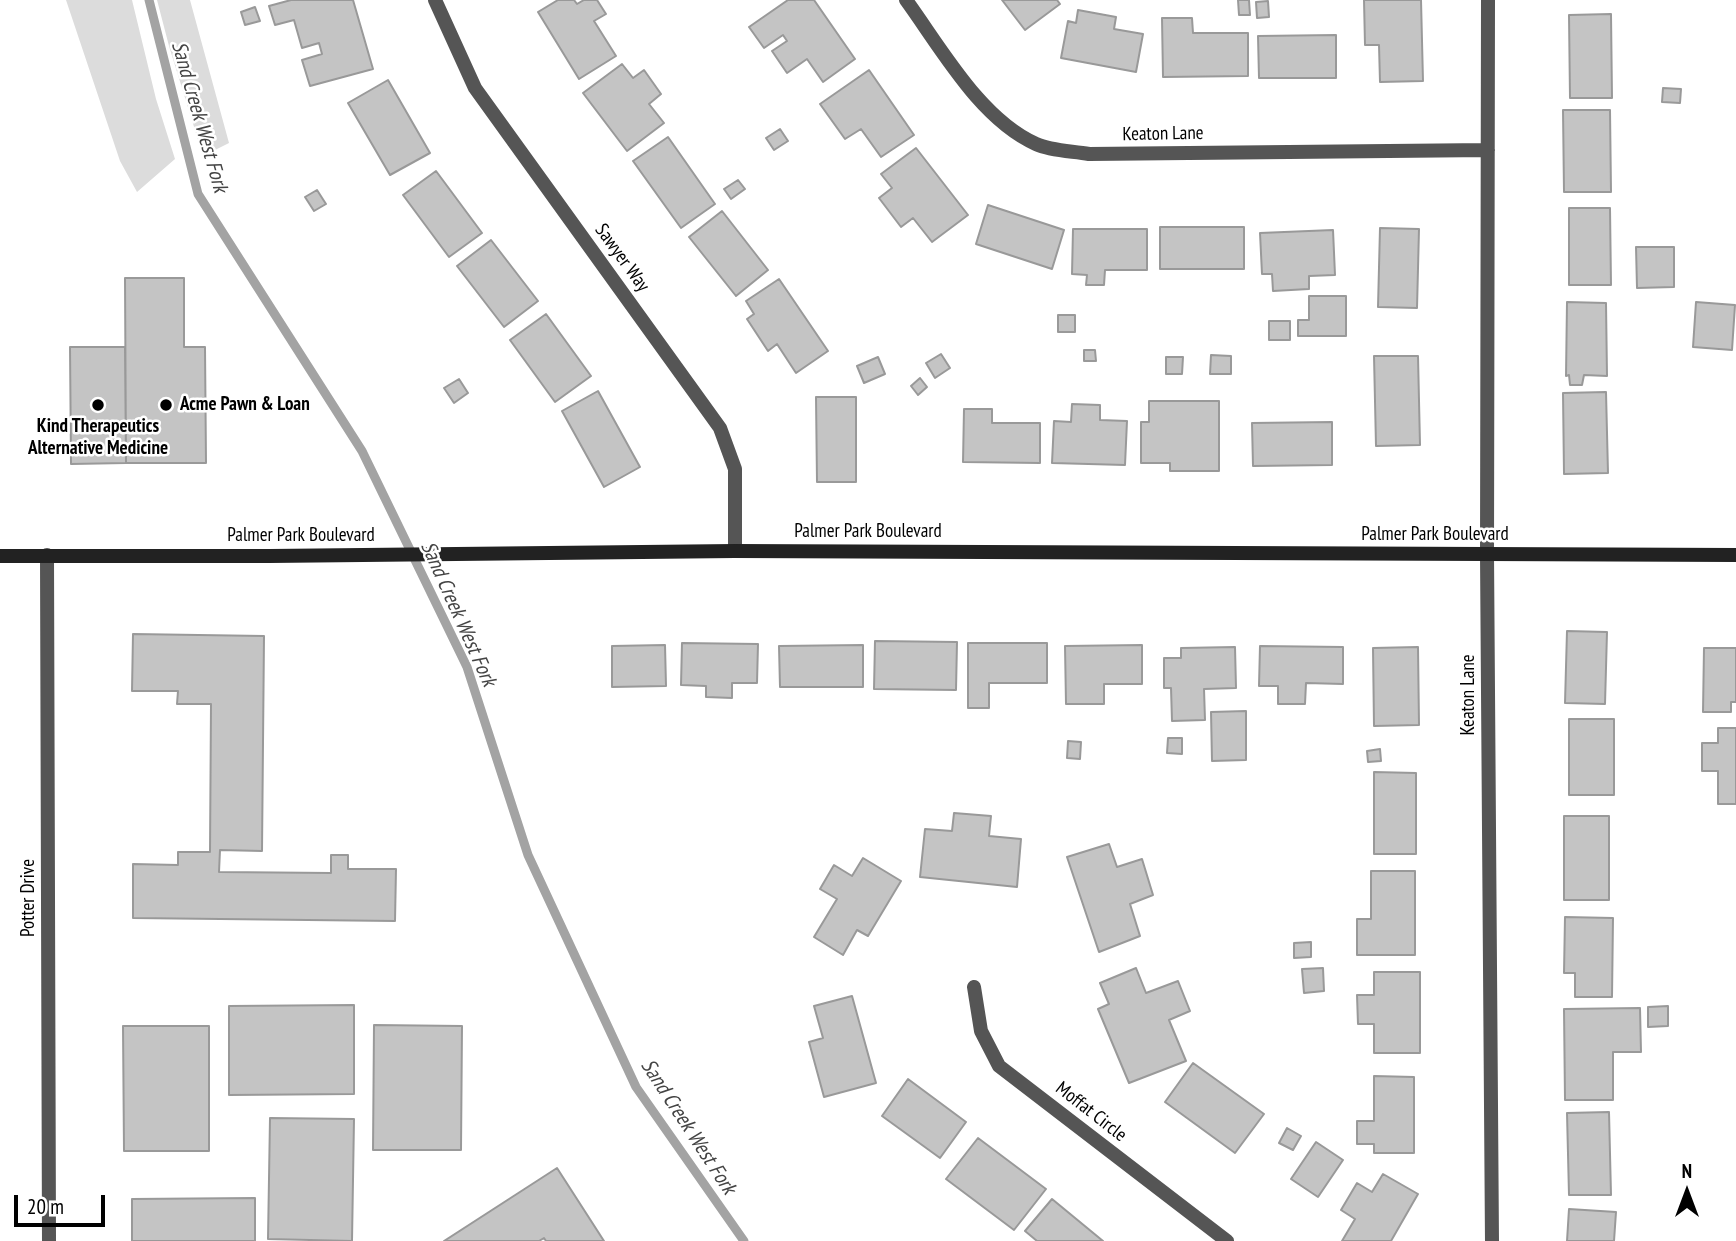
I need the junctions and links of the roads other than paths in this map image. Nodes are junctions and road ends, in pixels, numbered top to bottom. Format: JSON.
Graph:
{"nodes":[{"id":1,"x":435,"y":0,"type":"edge"},
{"id":2,"x":906,"y":0,"type":"edge"},
{"id":3,"x":1488,"y":0,"type":"edge"},
{"id":4,"x":1488,"y":150,"type":"junction"},
{"id":5,"x":735,"y":551,"type":"junction"},
{"id":6,"x":1487,"y":554,"type":"junction"},
{"id":7,"x":47,"y":555,"type":"junction"},
{"id":8,"x":1736,"y":555,"type":"edge"},
{"id":9,"x":0,"y":556,"type":"edge"},
{"id":10,"x":974,"y":987,"type":"dead end"},
{"id":11,"x":49,"y":1241,"type":"edge"},
{"id":12,"x":1227,"y":1241,"type":"edge"},
{"id":13,"x":1492,"y":1241,"type":"edge"}],
"edges":[{"from":1,"to":5,"type":"street","name":"Sawyer Way"},
{"from":2,"to":4,"type":"street","name":"Keaton Lane"},
{"from":3,"to":4,"type":"street","name":"Keaton Lane"},
{"from":4,"to":6,"type":"street","name":"Keaton Lane"},
{"from":5,"to":6,"type":"main road","name":"Palmer Park Boulevard"},
{"from":5,"to":7,"type":"main road","name":"Palmer Park Boulevard"},
{"from":6,"to":8,"type":"main road","name":"Palmer Park Boulevard"},
{"from":6,"to":13,"type":"street","name":"Keaton Lane"},
{"from":7,"to":9,"type":"main road","name":"Palmer Park Boulevard"},
{"from":7,"to":11,"type":"street","name":"Potter Drive"},
{"from":10,"to":12,"type":"street","name":"Moffat Circle"}]}
